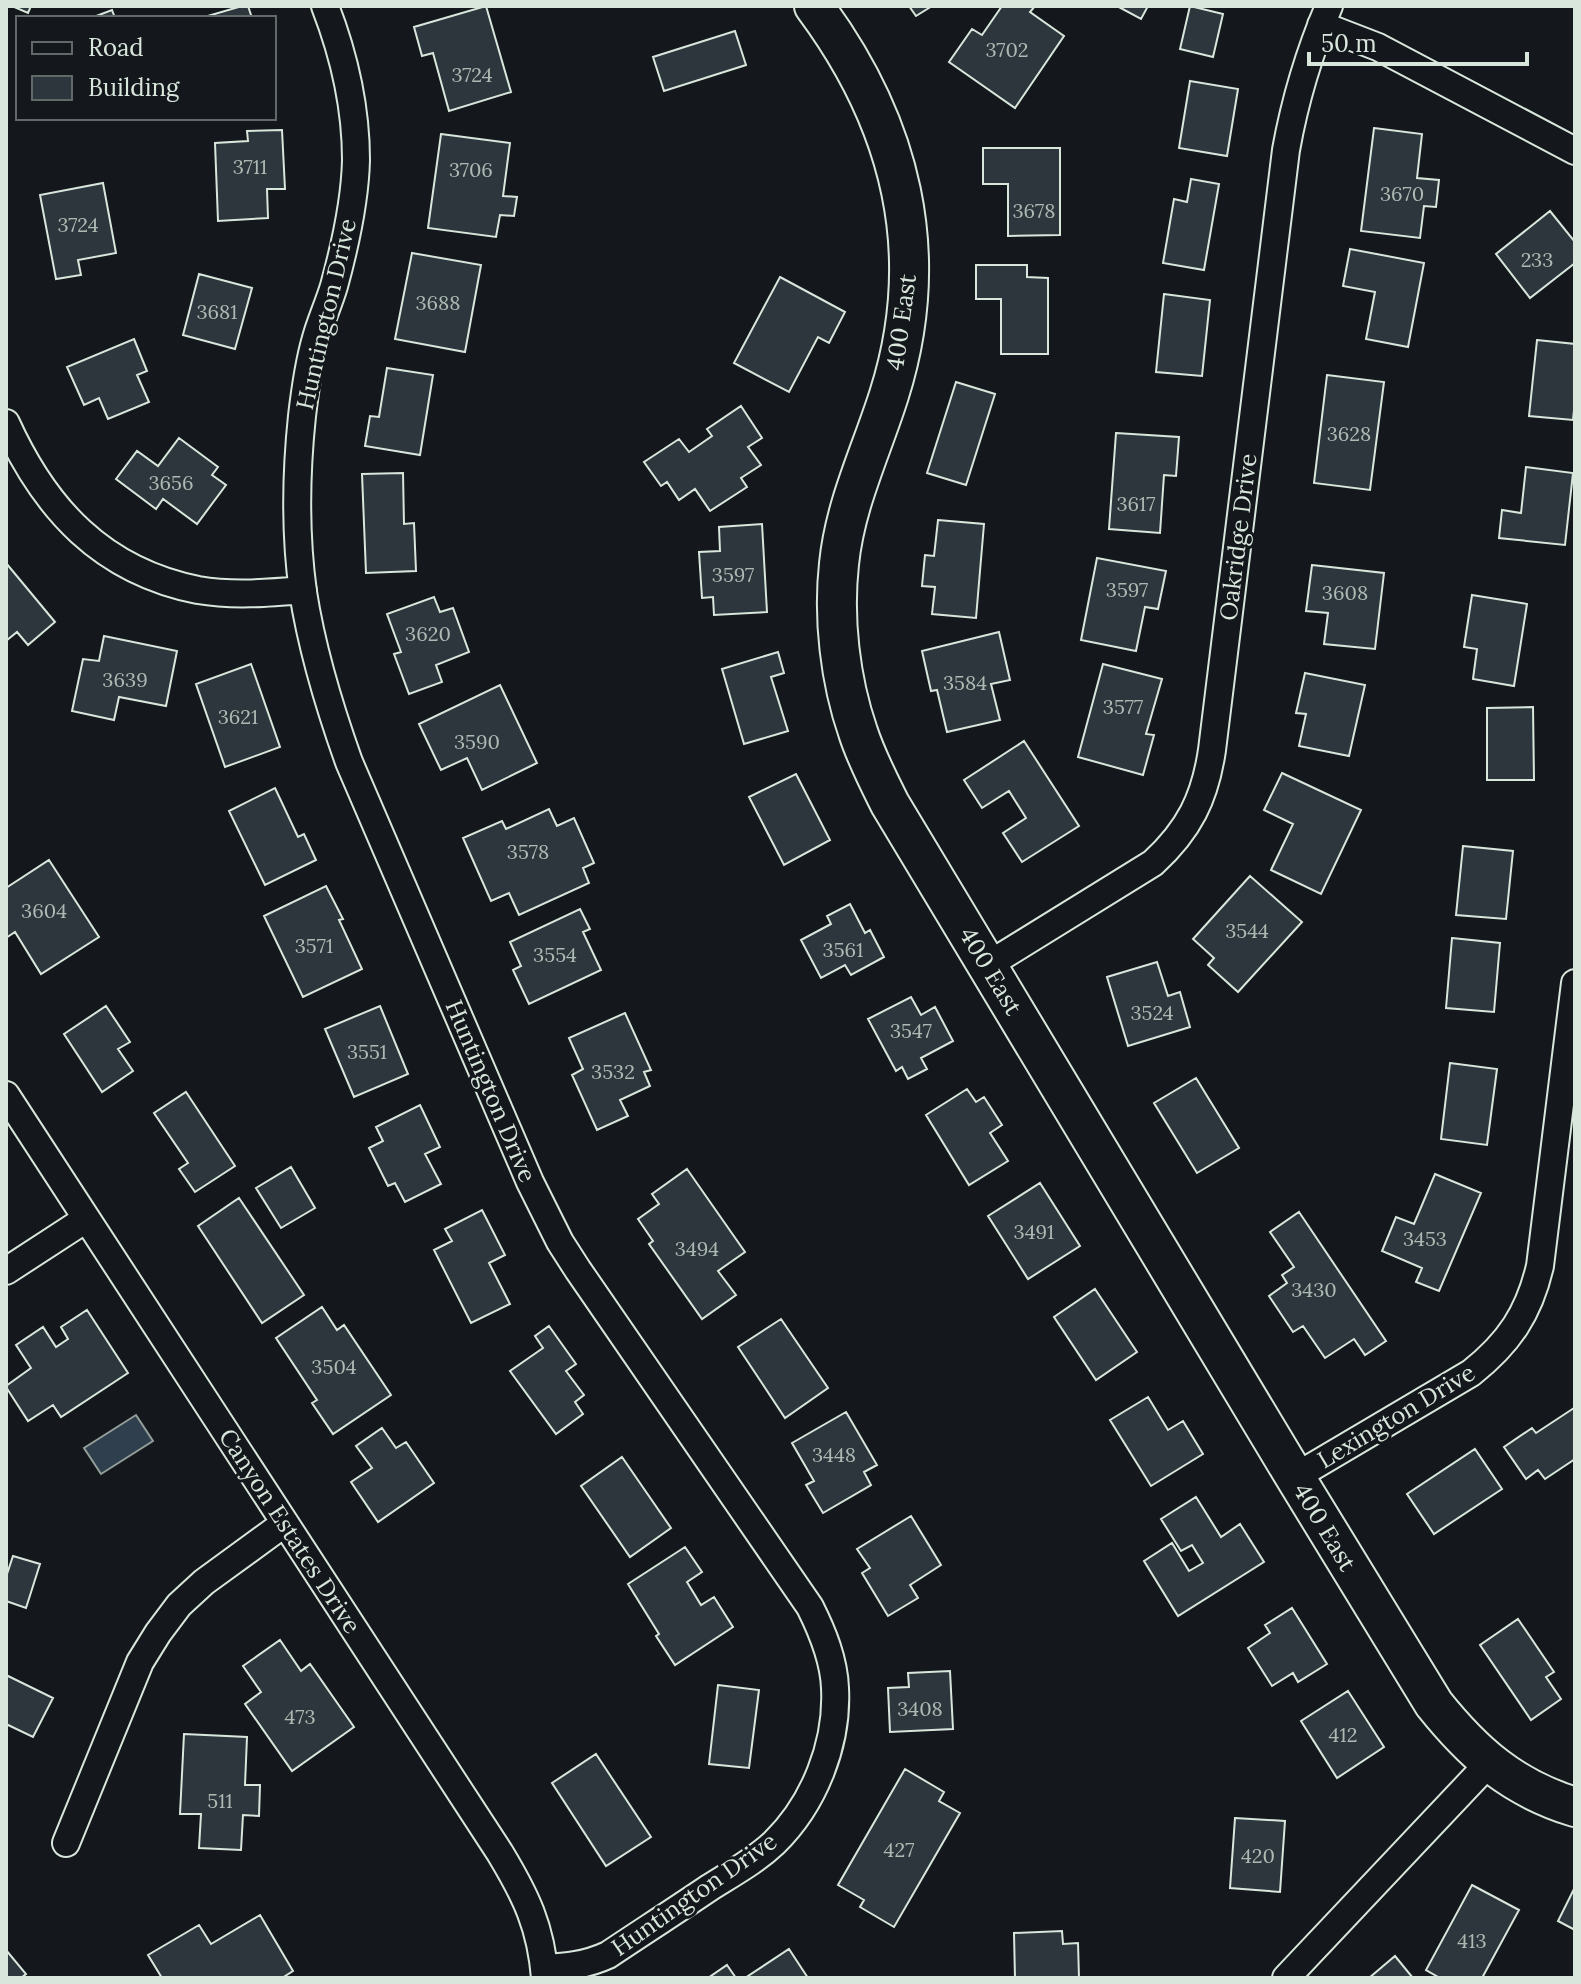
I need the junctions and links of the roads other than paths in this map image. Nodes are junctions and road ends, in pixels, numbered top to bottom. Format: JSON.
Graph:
{"nodes":[{"id":1,"x":325,"y":6,"type":"edge"},
{"id":2,"x":814,"y":6,"type":"edge"},
{"id":3,"x":1325,"y":16,"type":"edge"},
{"id":4,"x":1575,"y":151,"type":"edge"},
{"id":5,"x":6,"y":423,"type":"edge"},
{"id":6,"x":303,"y":590,"type":"junction"},
{"id":7,"x":988,"y":965,"type":"junction"},
{"id":8,"x":1575,"y":983,"type":"edge"},
{"id":9,"x":6,"y":1095,"type":"edge"},
{"id":10,"x":86,"y":1219,"type":"junction"},
{"id":11,"x":6,"y":1271,"type":"edge"},
{"id":12,"x":1295,"y":1477,"type":"junction"},
{"id":13,"x":285,"y":1523,"type":"junction"},
{"id":14,"x":1489,"y":1763,"type":"junction"},
{"id":15,"x":1575,"y":1807,"type":"edge"},
{"id":16,"x":66,"y":1843,"type":"dead end"},
{"id":17,"x":544,"y":1973,"type":"edge"},
{"id":18,"x":1286,"y":1978,"type":"edge"}],
"edges":[{"from":1,"to":6,"type":"street","name":"Huntington Drive"},
{"from":2,"to":7,"type":"street","name":"400 East"},
{"from":3,"to":4,"type":"street"},
{"from":3,"to":7,"type":"street","name":"Oakridge Drive"},
{"from":5,"to":6,"type":"street"},
{"from":6,"to":17,"type":"street","name":"Huntington Drive"},
{"from":7,"to":12,"type":"street","name":"400 East"},
{"from":8,"to":12,"type":"street","name":"Lexington Drive"},
{"from":9,"to":10,"type":"street","name":"Canyon Estates Drive"},
{"from":10,"to":11,"type":"street"},
{"from":10,"to":13,"type":"street","name":"Canyon Estates Drive"},
{"from":12,"to":14,"type":"street","name":"400 East"},
{"from":13,"to":16,"type":"street"},
{"from":13,"to":17,"type":"street","name":"Canyon Estates Drive"},
{"from":14,"to":15,"type":"street","name":"400 East"},
{"from":14,"to":18,"type":"street"}]}
